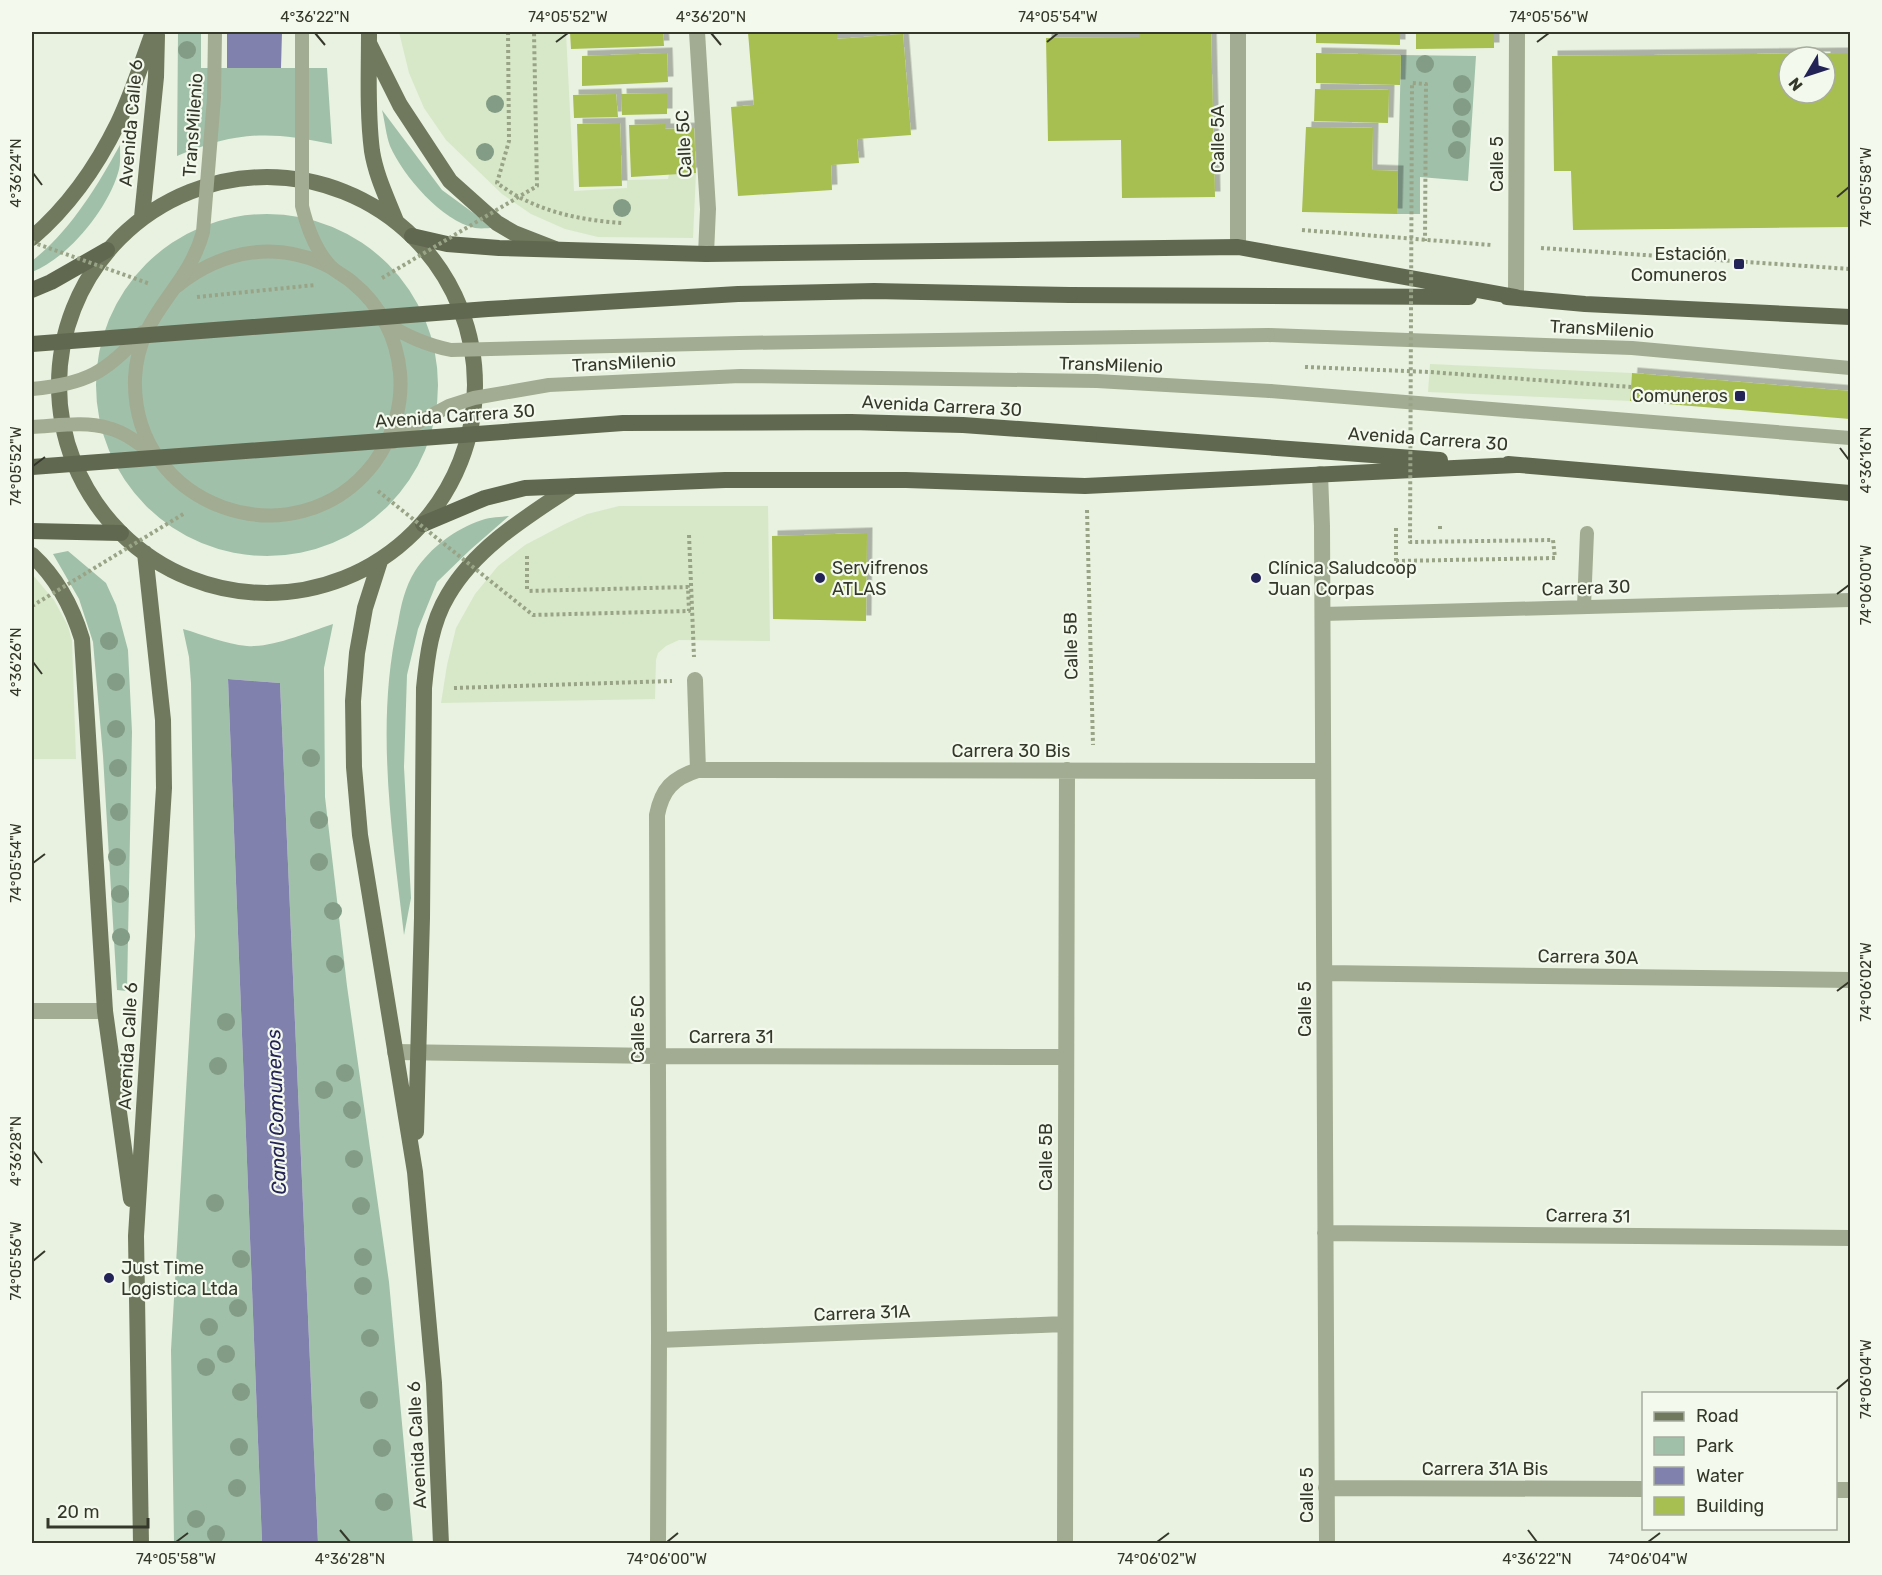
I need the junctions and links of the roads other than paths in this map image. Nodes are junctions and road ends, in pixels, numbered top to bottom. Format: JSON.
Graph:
{"nodes":[{"id":1,"x":155,"y":32,"type":"edge"},
{"id":2,"x":215,"y":32,"type":"edge"},
{"id":3,"x":302,"y":32,"type":"edge"},
{"id":4,"x":697,"y":32,"type":"edge"},
{"id":5,"x":1238,"y":32,"type":"edge"},
{"id":6,"x":1517,"y":32,"type":"edge"},
{"id":7,"x":369,"y":37,"type":"edge"},
{"id":8,"x":142,"y":217,"type":"junction"},
{"id":9,"x":396,"y":221,"type":"junction"},
{"id":10,"x":412,"y":236,"type":"junction"},
{"id":11,"x":32,"y":240,"type":"edge"},
{"id":12,"x":1238,"y":247,"type":"junction"},
{"id":13,"x":556,"y":249,"type":"junction"},
{"id":14,"x":107,"y":250,"type":"junction"},
{"id":15,"x":706,"y":254,"type":"junction"},
{"id":16,"x":332,"y":268,"type":"junction"},
{"id":17,"x":176,"y":286,"type":"junction"},
{"id":18,"x":32,"y":290,"type":"edge"},
{"id":19,"x":1516,"y":297,"type":"junction"},
{"id":20,"x":1851,"y":316,"type":"edge"},
{"id":21,"x":385,"y":322,"type":"junction"},
{"id":22,"x":146,"y":328,"type":"junction"},
{"id":23,"x":32,"y":344,"type":"edge"},
{"id":24,"x":1851,"y":368,"type":"edge"},
{"id":25,"x":32,"y":389,"type":"edge"},
{"id":26,"x":32,"y":427,"type":"edge"},
{"id":27,"x":1851,"y":438,"type":"edge"},
{"id":28,"x":384,"y":449,"type":"junction"},
{"id":29,"x":159,"y":459,"type":"junction"},
{"id":30,"x":1516,"y":465,"type":"junction"},
{"id":31,"x":32,"y":467,"type":"edge"},
{"id":32,"x":1320,"y":474,"type":"junction"},
{"id":33,"x":573,"y":486,"type":"junction"},
{"id":34,"x":1851,"y":493,"type":"edge"},
{"id":35,"x":423,"y":524,"type":"junction"},
{"id":36,"x":32,"y":531,"type":"edge"},
{"id":37,"x":1587,"y":532,"type":"dead end"},
{"id":38,"x":121,"y":533,"type":"junction"},
{"id":39,"x":145,"y":553,"type":"junction"},
{"id":40,"x":32,"y":555,"type":"edge"},
{"id":41,"x":380,"y":561,"type":"junction"},
{"id":42,"x":1851,"y":600,"type":"edge"},
{"id":43,"x":1584,"y":606,"type":"junction"},
{"id":44,"x":1323,"y":614,"type":"junction"},
{"id":45,"x":695,"y":680,"type":"road end"},
{"id":46,"x":698,"y":770,"type":"junction"},
{"id":47,"x":1067,"y":770,"type":"junction"},
{"id":48,"x":1323,"y":771,"type":"junction"},
{"id":49,"x":1324,"y":973,"type":"junction"},
{"id":50,"x":1851,"y":980,"type":"edge"},
{"id":51,"x":32,"y":1011,"type":"edge"},
{"id":52,"x":105,"y":1011,"type":"junction"},
{"id":53,"x":395,"y":1052,"type":"junction"},
{"id":54,"x":418,"y":1053,"type":"junction"},
{"id":55,"x":658,"y":1056,"type":"junction"},
{"id":56,"x":1066,"y":1057,"type":"junction"},
{"id":57,"x":415,"y":1172,"type":"junction"},
{"id":58,"x":1325,"y":1233,"type":"junction"},
{"id":59,"x":136,"y":1236,"type":"junction"},
{"id":60,"x":1851,"y":1238,"type":"edge"},
{"id":61,"x":1065,"y":1324,"type":"junction"},
{"id":62,"x":659,"y":1341,"type":"junction"},
{"id":63,"x":1326,"y":1488,"type":"junction"},
{"id":64,"x":1642,"y":1489,"type":"edge"},
{"id":65,"x":141,"y":1544,"type":"edge"},
{"id":66,"x":441,"y":1544,"type":"edge"},
{"id":67,"x":658,"y":1544,"type":"edge"},
{"id":68,"x":1065,"y":1544,"type":"edge"},
{"id":69,"x":1327,"y":1544,"type":"edge"}],
"edges":[{"from":1,"to":8,"type":"main road","name":"Avenida Calle 6"},
{"from":1,"to":11,"type":"main road"},
{"from":2,"to":17,"type":"lane","name":"TransMilenio","bridge":true},
{"from":3,"to":16,"type":"lane","name":"TransMilenio","bridge":true},
{"from":4,"to":15,"type":"street","name":"Calle 5C"},
{"from":5,"to":12,"type":"street","name":"Calle 5A"},
{"from":6,"to":19,"type":"street","name":"Calle 5"},
{"from":7,"to":9,"type":"main road"},
{"from":7,"to":13,"type":"main road"},
{"from":8,"to":9,"type":"main road"},
{"from":8,"to":14,"type":"main road"},
{"from":9,"to":10,"type":"main road"},
{"from":10,"to":13,"type":"highway"},
{"from":10,"to":35,"type":"main road"},
{"from":12,"to":15,"type":"highway"},
{"from":12,"to":19,"type":"highway"},
{"from":13,"to":15,"type":"highway"},
{"from":14,"to":18,"type":"highway"},
{"from":14,"to":38,"type":"main road"},
{"from":16,"to":17,"type":"lane","name":"TransMilenio","bridge":true},
{"from":16,"to":21,"type":"lane","name":"TransMilenio","bridge":true},
{"from":17,"to":22,"type":"lane","name":"TransMilenio","bridge":true},
{"from":19,"to":20,"type":"highway"},
{"from":19,"to":23,"type":"highway","bridge":true},
{"from":21,"to":24,"type":"lane","name":"TransMilenio","bridge":true},
{"from":21,"to":28,"type":"lane","name":"TransMilenio","bridge":true},
{"from":22,"to":25,"type":"lane","name":"TransMilenio","bridge":true},
{"from":22,"to":29,"type":"lane","name":"TransMilenio","bridge":true},
{"from":26,"to":29,"type":"lane","name":"TransMilenio","bridge":true},
{"from":27,"to":28,"type":"lane","name":"TransMilenio","bridge":true},
{"from":28,"to":29,"type":"lane","name":"TransMilenio","bridge":true},
{"from":30,"to":31,"type":"highway","name":"Avenida Carrera 30","bridge":true},
{"from":30,"to":32,"type":"highway"},
{"from":30,"to":34,"type":"highway","name":"Avenida Carrera 30"},
{"from":32,"to":33,"type":"highway"},
{"from":32,"to":44,"type":"street","name":"Calle 5"},
{"from":33,"to":35,"type":"highway"},
{"from":33,"to":54,"type":"main road"},
{"from":35,"to":41,"type":"main road"},
{"from":36,"to":38,"type":"highway"},
{"from":37,"to":43,"type":"lane"},
{"from":38,"to":39,"type":"main road"},
{"from":39,"to":41,"type":"main road"},
{"from":39,"to":59,"type":"main road","name":"Avenida Calle 6"},
{"from":40,"to":52,"type":"main road"},
{"from":41,"to":53,"type":"main road","name":"Avenida Calle 6"},
{"from":42,"to":43,"type":"lane","name":"Carrera 30"},
{"from":43,"to":44,"type":"lane","name":"Carrera 30"},
{"from":44,"to":48,"type":"street","name":"Calle 5"},
{"from":45,"to":46,"type":"street"},
{"from":46,"to":47,"type":"street","name":"Carrera 30 Bis"},
{"from":46,"to":55,"type":"street","name":"Calle 5C"},
{"from":47,"to":48,"type":"street","name":"Carrera 30 Bis"},
{"from":47,"to":56,"type":"street","name":"Calle 5B"},
{"from":48,"to":49,"type":"street","name":"Calle 5"},
{"from":49,"to":50,"type":"street","name":"Carrera 30A"},
{"from":49,"to":58,"type":"street","name":"Calle 5"},
{"from":51,"to":52,"type":"street"},
{"from":52,"to":59,"type":"main road"},
{"from":53,"to":54,"type":"street","name":"Carrera 31"},
{"from":53,"to":57,"type":"main road","name":"Avenida Calle 6"},
{"from":54,"to":55,"type":"street","name":"Carrera 31"},
{"from":54,"to":57,"type":"main road"},
{"from":55,"to":56,"type":"street","name":"Carrera 31"},
{"from":55,"to":62,"type":"street","name":"Calle 5C"},
{"from":56,"to":61,"type":"street","name":"Calle 5B"},
{"from":57,"to":66,"type":"main road","name":"Avenida Calle 6"},
{"from":58,"to":60,"type":"street","name":"Carrera 31"},
{"from":58,"to":63,"type":"street","name":"Calle 5"},
{"from":59,"to":65,"type":"main road","name":"Avenida Calle 6"},
{"from":61,"to":62,"type":"street","name":"Carrera 31A"},
{"from":61,"to":68,"type":"street","name":"Calle 5B"},
{"from":62,"to":67,"type":"street","name":"Calle 5C"},
{"from":63,"to":64,"type":"street","name":"Carrera 31A Bis"},
{"from":63,"to":69,"type":"street","name":"Calle 5"}]}
